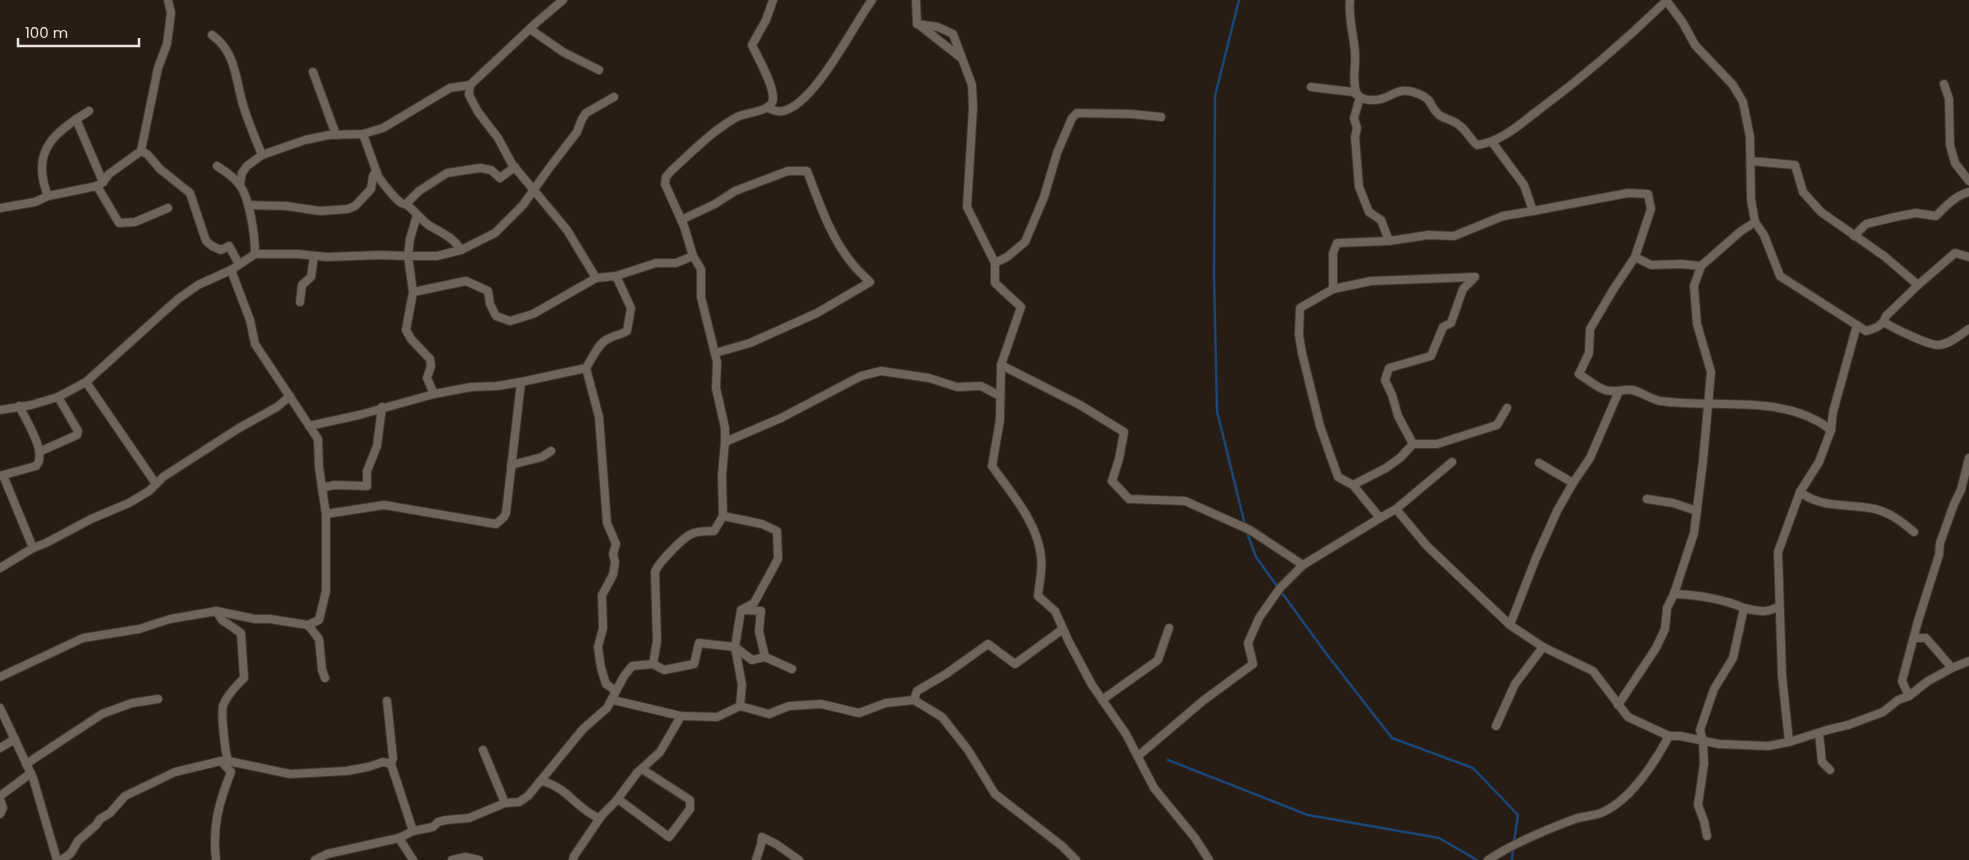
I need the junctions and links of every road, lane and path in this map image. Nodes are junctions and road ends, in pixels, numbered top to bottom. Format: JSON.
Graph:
{"nodes":[{"id":1,"x":168,"y":0,"type":"edge"},
{"id":2,"x":563,"y":0,"type":"edge"},
{"id":3,"x":773,"y":0,"type":"edge"},
{"id":4,"x":872,"y":0,"type":"edge"},
{"id":5,"x":916,"y":0,"type":"edge"},
{"id":6,"x":1350,"y":0,"type":"edge"},
{"id":7,"x":1666,"y":1,"type":"edge"},
{"id":8,"x":917,"y":24,"type":"junction"},
{"id":9,"x":530,"y":29,"type":"junction"},
{"id":10,"x":212,"y":35,"type":"dead end"},
{"id":11,"x":960,"y":57,"type":"junction"},
{"id":12,"x":599,"y":70,"type":"dead end"},
{"id":13,"x":313,"y":72,"type":"dead end"},
{"id":14,"x":1944,"y":84,"type":"dead end"},
{"id":15,"x":470,"y":85,"type":"junction"},
{"id":16,"x":1310,"y":87,"type":"dead end"},
{"id":17,"x":614,"y":97,"type":"dead end"},
{"id":18,"x":1360,"y":97,"type":"junction"},
{"id":19,"x":768,"y":108,"type":"junction"},
{"id":20,"x":89,"y":111,"type":"dead end"},
{"id":21,"x":1161,"y":117,"type":"dead end"},
{"id":22,"x":76,"y":119,"type":"junction"},
{"id":23,"x":363,"y":134,"type":"junction"},
{"id":24,"x":336,"y":135,"type":"junction"},
{"id":25,"x":1492,"y":142,"type":"junction"},
{"id":26,"x":141,"y":150,"type":"junction"},
{"id":27,"x":262,"y":155,"type":"junction"},
{"id":28,"x":1751,"y":161,"type":"junction"},
{"id":29,"x":217,"y":166,"type":"dead end"},
{"id":30,"x":515,"y":167,"type":"junction"},
{"id":31,"x":376,"y":171,"type":"junction"},
{"id":32,"x":1969,"y":181,"type":"edge"},
{"id":33,"x":100,"y":184,"type":"junction"},
{"id":34,"x":240,"y":184,"type":"junction"},
{"id":35,"x":534,"y":190,"type":"junction"},
{"id":36,"x":1969,"y":192,"type":"edge"},
{"id":37,"x":48,"y":196,"type":"junction"},
{"id":38,"x":406,"y":204,"type":"junction"},
{"id":39,"x":248,"y":205,"type":"junction"},
{"id":40,"x":0,"y":208,"type":"edge"},
{"id":41,"x":168,"y":208,"type":"dead end"},
{"id":42,"x":1533,"y":210,"type":"junction"},
{"id":43,"x":417,"y":215,"type":"junction"},
{"id":44,"x":681,"y":220,"type":"junction"},
{"id":45,"x":1756,"y":222,"type":"junction"},
{"id":46,"x":1854,"y":236,"type":"junction"},
{"id":47,"x":1390,"y":241,"type":"junction"},
{"id":48,"x":460,"y":250,"type":"junction"},
{"id":49,"x":255,"y":254,"type":"junction"},
{"id":50,"x":314,"y":256,"type":"junction"},
{"id":51,"x":408,"y":256,"type":"junction"},
{"id":52,"x":693,"y":256,"type":"junction"},
{"id":53,"x":1635,"y":257,"type":"junction"},
{"id":54,"x":1969,"y":257,"type":"edge"},
{"id":55,"x":994,"y":263,"type":"junction"},
{"id":56,"x":239,"y":264,"type":"junction"},
{"id":57,"x":1701,"y":266,"type":"junction"},
{"id":58,"x":231,"y":270,"type":"junction"},
{"id":59,"x":616,"y":276,"type":"junction"},
{"id":60,"x":596,"y":278,"type":"junction"},
{"id":61,"x":1918,"y":285,"type":"junction"},
{"id":62,"x":1333,"y":289,"type":"junction"},
{"id":63,"x":413,"y":292,"type":"junction"},
{"id":64,"x":300,"y":302,"type":"dead end"},
{"id":65,"x":1884,"y":322,"type":"junction"},
{"id":66,"x":1857,"y":325,"type":"junction"},
{"id":67,"x":1969,"y":329,"type":"edge"},
{"id":68,"x":715,"y":353,"type":"junction"},
{"id":69,"x":1001,"y":365,"type":"junction"},
{"id":70,"x":586,"y":368,"type":"junction"},
{"id":71,"x":86,"y":382,"type":"junction"},
{"id":72,"x":521,"y":382,"type":"junction"},
{"id":73,"x":1619,"y":391,"type":"junction"},
{"id":74,"x":434,"y":394,"type":"junction"},
{"id":75,"x":290,"y":396,"type":"junction"},
{"id":76,"x":1000,"y":396,"type":"junction"},
{"id":77,"x":58,"y":397,"type":"junction"},
{"id":78,"x":1708,"y":404,"type":"junction"},
{"id":79,"x":19,"y":406,"type":"junction"},
{"id":80,"x":382,"y":408,"type":"junction"},
{"id":81,"x":1507,"y":408,"type":"dead end"},
{"id":82,"x":0,"y":410,"type":"edge"},
{"id":83,"x":309,"y":426,"type":"junction"},
{"id":84,"x":1831,"y":430,"type":"junction"},
{"id":85,"x":725,"y":442,"type":"junction"},
{"id":86,"x":1413,"y":444,"type":"junction"},
{"id":87,"x":551,"y":451,"type":"dead end"},
{"id":88,"x":41,"y":452,"type":"junction"},
{"id":89,"x":1969,"y":458,"type":"edge"},
{"id":90,"x":1452,"y":462,"type":"dead end"},
{"id":91,"x":1539,"y":463,"type":"dead end"},
{"id":92,"x":511,"y":465,"type":"junction"},
{"id":93,"x":2,"y":476,"type":"edge"},
{"id":94,"x":1573,"y":483,"type":"junction"},
{"id":95,"x":156,"y":484,"type":"junction"},
{"id":96,"x":1353,"y":485,"type":"junction"},
{"id":97,"x":322,"y":488,"type":"junction"},
{"id":98,"x":1800,"y":492,"type":"junction"},
{"id":99,"x":1647,"y":499,"type":"dead end"},
{"id":100,"x":1396,"y":509,"type":"junction"},
{"id":101,"x":1697,"y":510,"type":"junction"},
{"id":102,"x":326,"y":514,"type":"junction"},
{"id":103,"x":723,"y":516,"type":"junction"},
{"id":104,"x":1380,"y":518,"type":"junction"},
{"id":105,"x":1914,"y":532,"type":"dead end"},
{"id":106,"x":33,"y":548,"type":"junction"},
{"id":107,"x":1303,"y":565,"type":"junction"},
{"id":108,"x":0,"y":568,"type":"edge"},
{"id":109,"x":1674,"y":594,"type":"junction"},
{"id":110,"x":1779,"y":606,"type":"junction"},
{"id":111,"x":1744,"y":608,"type":"junction"},
{"id":112,"x":741,"y":610,"type":"junction"},
{"id":113,"x":216,"y":611,"type":"junction"},
{"id":114,"x":1510,"y":625,"type":"junction"},
{"id":115,"x":308,"y":626,"type":"junction"},
{"id":116,"x":1169,"y":628,"type":"dead end"},
{"id":117,"x":1063,"y":629,"type":"junction"},
{"id":118,"x":1914,"y":638,"type":"junction"},
{"id":119,"x":735,"y":647,"type":"junction"},
{"id":120,"x":1543,"y":647,"type":"junction"},
{"id":121,"x":765,"y":657,"type":"junction"},
{"id":122,"x":1969,"y":661,"type":"edge"},
{"id":123,"x":653,"y":664,"type":"junction"},
{"id":124,"x":1952,"y":668,"type":"junction"},
{"id":125,"x":792,"y":670,"type":"dead end"},
{"id":126,"x":0,"y":677,"type":"edge"},
{"id":127,"x":326,"y":678,"type":"dead end"},
{"id":128,"x":616,"y":691,"type":"junction"},
{"id":129,"x":1909,"y":696,"type":"junction"},
{"id":130,"x":158,"y":699,"type":"dead end"},
{"id":131,"x":613,"y":700,"type":"junction"},
{"id":132,"x":914,"y":700,"type":"junction"},
{"id":133,"x":1102,"y":700,"type":"junction"},
{"id":134,"x":387,"y":701,"type":"dead end"},
{"id":135,"x":1618,"y":705,"type":"junction"},
{"id":136,"x":740,"y":706,"type":"junction"},
{"id":137,"x":0,"y":708,"type":"edge"},
{"id":138,"x":681,"y":716,"type":"junction"},
{"id":139,"x":1496,"y":726,"type":"dead end"},
{"id":140,"x":1820,"y":733,"type":"junction"},
{"id":141,"x":1669,"y":736,"type":"junction"},
{"id":142,"x":15,"y":739,"type":"junction"},
{"id":143,"x":1703,"y":741,"type":"junction"},
{"id":144,"x":1789,"y":742,"type":"junction"},
{"id":145,"x":0,"y":748,"type":"edge"},
{"id":146,"x":483,"y":750,"type":"dead end"},
{"id":147,"x":1138,"y":756,"type":"junction"},
{"id":148,"x":224,"y":761,"type":"junction"},
{"id":149,"x":26,"y":764,"type":"junction"},
{"id":150,"x":392,"y":764,"type":"junction"},
{"id":151,"x":642,"y":768,"type":"junction"},
{"id":152,"x":1830,"y":770,"type":"dead end"},
{"id":153,"x":31,"y":773,"type":"junction"},
{"id":154,"x":542,"y":781,"type":"junction"},
{"id":155,"x":0,"y":798,"type":"edge"},
{"id":156,"x":618,"y":799,"type":"junction"},
{"id":157,"x":506,"y":803,"type":"junction"},
{"id":158,"x":0,"y":814,"type":"edge"},
{"id":159,"x":600,"y":818,"type":"junction"},
{"id":160,"x":413,"y":831,"type":"junction"},
{"id":161,"x":1707,"y":836,"type":"dead end"},
{"id":162,"x":399,"y":838,"type":"junction"},
{"id":163,"x":57,"y":860,"type":"edge"},
{"id":164,"x":62,"y":860,"type":"edge"},
{"id":165,"x":216,"y":860,"type":"edge"},
{"id":166,"x":315,"y":860,"type":"edge"},
{"id":167,"x":413,"y":860,"type":"edge"},
{"id":168,"x":452,"y":860,"type":"edge"},
{"id":169,"x":479,"y":860,"type":"edge"},
{"id":170,"x":573,"y":860,"type":"edge"},
{"id":171,"x":756,"y":860,"type":"edge"},
{"id":172,"x":799,"y":860,"type":"edge"},
{"id":173,"x":1076,"y":860,"type":"edge"},
{"id":174,"x":1210,"y":860,"type":"edge"},
{"id":175,"x":1488,"y":860,"type":"edge"}],
"edges":[{"from":1,"to":26,"type":"street"},
{"from":2,"to":9,"type":"street"},
{"from":3,"to":19,"type":"street"},
{"from":4,"to":19,"type":"street"},
{"from":5,"to":8,"type":"street"},
{"from":6,"to":18,"type":"street"},
{"from":7,"to":25,"type":"street"},
{"from":7,"to":28,"type":"street"},
{"from":8,"to":11,"type":"street"},
{"from":8,"to":11,"type":"street"},
{"from":9,"to":12,"type":"street"},
{"from":9,"to":15,"type":"street"},
{"from":10,"to":27,"type":"street"},
{"from":11,"to":55,"type":"street"},
{"from":13,"to":24,"type":"street"},
{"from":14,"to":32,"type":"street"},
{"from":15,"to":23,"type":"street"},
{"from":15,"to":30,"type":"street"},
{"from":16,"to":18,"type":"street"},
{"from":17,"to":35,"type":"street"},
{"from":18,"to":25,"type":"street"},
{"from":18,"to":47,"type":"street"},
{"from":19,"to":44,"type":"street"},
{"from":20,"to":22,"type":"street"},
{"from":21,"to":55,"type":"street"},
{"from":22,"to":33,"type":"street"},
{"from":22,"to":37,"type":"street"},
{"from":23,"to":24,"type":"street"},
{"from":23,"to":31,"type":"street"},
{"from":24,"to":27,"type":"street"},
{"from":25,"to":42,"type":"street"},
{"from":26,"to":33,"type":"street"},
{"from":26,"to":56,"type":"street"},
{"from":27,"to":34,"type":"street"},
{"from":28,"to":45,"type":"street"},
{"from":28,"to":46,"type":"street"},
{"from":29,"to":34,"type":"street"},
{"from":30,"to":35,"type":"street"},
{"from":30,"to":38,"type":"street"},
{"from":31,"to":38,"type":"street"},
{"from":31,"to":39,"type":"street"},
{"from":33,"to":37,"type":"street"},
{"from":33,"to":41,"type":"street"},
{"from":34,"to":39,"type":"street"},
{"from":35,"to":48,"type":"street"},
{"from":35,"to":60,"type":"street"},
{"from":36,"to":46,"type":"street"},
{"from":37,"to":40,"type":"street"},
{"from":38,"to":43,"type":"street"},
{"from":39,"to":49,"type":"street"},
{"from":42,"to":47,"type":"street"},
{"from":42,"to":53,"type":"street"},
{"from":43,"to":48,"type":"street"},
{"from":43,"to":51,"type":"street"},
{"from":44,"to":52,"type":"street"},
{"from":44,"to":68,"type":"street"},
{"from":45,"to":57,"type":"street"},
{"from":45,"to":66,"type":"street"},
{"from":46,"to":61,"type":"street"},
{"from":47,"to":62,"type":"street"},
{"from":48,"to":51,"type":"street"},
{"from":49,"to":50,"type":"street"},
{"from":49,"to":56,"type":"street"},
{"from":50,"to":51,"type":"street"},
{"from":50,"to":64,"type":"street"},
{"from":51,"to":63,"type":"street"},
{"from":52,"to":59,"type":"street"},
{"from":52,"to":68,"type":"street"},
{"from":53,"to":57,"type":"street"},
{"from":53,"to":73,"type":"street"},
{"from":54,"to":61,"type":"street"},
{"from":55,"to":69,"type":"street"},
{"from":56,"to":58,"type":"street"},
{"from":57,"to":78,"type":"street"},
{"from":58,"to":71,"type":"street"},
{"from":58,"to":75,"type":"street"},
{"from":59,"to":60,"type":"street"},
{"from":59,"to":70,"type":"street"},
{"from":60,"to":63,"type":"street"},
{"from":61,"to":65,"type":"street"},
{"from":62,"to":86,"type":"street"},
{"from":62,"to":96,"type":"street"},
{"from":63,"to":74,"type":"street"},
{"from":65,"to":66,"type":"street"},
{"from":65,"to":67,"type":"street"},
{"from":66,"to":84,"type":"street"},
{"from":68,"to":85,"type":"street"},
{"from":69,"to":76,"type":"street"},
{"from":69,"to":107,"type":"street"},
{"from":70,"to":72,"type":"street"},
{"from":70,"to":128,"type":"street"},
{"from":71,"to":77,"type":"street"},
{"from":71,"to":95,"type":"street"},
{"from":72,"to":74,"type":"street"},
{"from":72,"to":92,"type":"street"},
{"from":73,"to":78,"type":"street"},
{"from":73,"to":94,"type":"street"},
{"from":74,"to":80,"type":"street"},
{"from":75,"to":83,"type":"street"},
{"from":75,"to":95,"type":"street"},
{"from":76,"to":85,"type":"street"},
{"from":76,"to":117,"type":"street"},
{"from":77,"to":79,"type":"street"},
{"from":77,"to":88,"type":"street"},
{"from":78,"to":84,"type":"street"},
{"from":78,"to":101,"type":"street"},
{"from":79,"to":82,"type":"street"},
{"from":79,"to":88,"type":"street"},
{"from":80,"to":83,"type":"street"},
{"from":80,"to":97,"type":"street"},
{"from":81,"to":86,"type":"street"},
{"from":83,"to":97,"type":"street"},
{"from":84,"to":98,"type":"street"},
{"from":85,"to":103,"type":"street"},
{"from":86,"to":96,"type":"street"},
{"from":87,"to":92,"type":"street"},
{"from":88,"to":93,"type":"street"},
{"from":89,"to":118,"type":"street"},
{"from":90,"to":100,"type":"street"},
{"from":91,"to":94,"type":"street"},
{"from":92,"to":102,"type":"street"},
{"from":93,"to":106,"type":"street"},
{"from":94,"to":114,"type":"street"},
{"from":95,"to":106,"type":"street"},
{"from":96,"to":104,"type":"street"},
{"from":97,"to":102,"type":"street"},
{"from":98,"to":105,"type":"street"},
{"from":98,"to":110,"type":"street"},
{"from":99,"to":101,"type":"street"},
{"from":100,"to":104,"type":"street"},
{"from":100,"to":114,"type":"street"},
{"from":101,"to":109,"type":"street"},
{"from":102,"to":115,"type":"street"},
{"from":103,"to":112,"type":"street"},
{"from":103,"to":123,"type":"street"},
{"from":104,"to":107,"type":"street"},
{"from":106,"to":108,"type":"street"},
{"from":107,"to":147,"type":"street"},
{"from":109,"to":111,"type":"street"},
{"from":109,"to":135,"type":"street"},
{"from":110,"to":111,"type":"street"},
{"from":110,"to":144,"type":"street"},
{"from":111,"to":143,"type":"street"},
{"from":112,"to":119,"type":"street"},
{"from":112,"to":121,"type":"street"},
{"from":113,"to":115,"type":"street"},
{"from":113,"to":126,"type":"street"},
{"from":113,"to":148,"type":"street"},
{"from":114,"to":120,"type":"street"},
{"from":115,"to":127,"type":"street"},
{"from":116,"to":133,"type":"street"},
{"from":117,"to":132,"type":"street"},
{"from":117,"to":133,"type":"street"},
{"from":118,"to":124,"type":"street"},
{"from":118,"to":129,"type":"street"},
{"from":119,"to":121,"type":"street"},
{"from":119,"to":123,"type":"street"},
{"from":119,"to":136,"type":"street"},
{"from":120,"to":135,"type":"street"},
{"from":120,"to":139,"type":"street"},
{"from":121,"to":125,"type":"street"},
{"from":122,"to":124,"type":"street"},
{"from":123,"to":128,"type":"street"},
{"from":124,"to":129,"type":"street"},
{"from":128,"to":131,"type":"street"},
{"from":129,"to":140,"type":"street"},
{"from":130,"to":149,"type":"street"},
{"from":131,"to":138,"type":"street"},
{"from":131,"to":154,"type":"street"},
{"from":132,"to":136,"type":"street"},
{"from":132,"to":173,"type":"street"},
{"from":133,"to":147,"type":"street"},
{"from":134,"to":150,"type":"street"},
{"from":135,"to":141,"type":"street"},
{"from":136,"to":138,"type":"street"},
{"from":137,"to":142,"type":"street"},
{"from":138,"to":151,"type":"street"},
{"from":140,"to":144,"type":"street"},
{"from":140,"to":152,"type":"street"},
{"from":141,"to":143,"type":"street"},
{"from":141,"to":175,"type":"street"},
{"from":142,"to":145,"type":"street"},
{"from":142,"to":149,"type":"street"},
{"from":143,"to":144,"type":"street"},
{"from":143,"to":161,"type":"street"},
{"from":146,"to":157,"type":"street"},
{"from":147,"to":174,"type":"street"},
{"from":148,"to":150,"type":"street"},
{"from":148,"to":164,"type":"street"},
{"from":148,"to":165,"type":"street"},
{"from":149,"to":153,"type":"street"},
{"from":150,"to":160,"type":"street"},
{"from":151,"to":156,"type":"street"},
{"from":151,"to":156,"type":"street"},
{"from":153,"to":155,"type":"street"},
{"from":153,"to":163,"type":"street"},
{"from":154,"to":157,"type":"street"},
{"from":154,"to":159,"type":"street"},
{"from":155,"to":158,"type":"street"},
{"from":156,"to":159,"type":"street"},
{"from":157,"to":160,"type":"street"},
{"from":159,"to":170,"type":"street"},
{"from":160,"to":162,"type":"street"},
{"from":162,"to":166,"type":"street"},
{"from":162,"to":167,"type":"street"},
{"from":168,"to":169,"type":"street"},
{"from":171,"to":172,"type":"street"}]}
